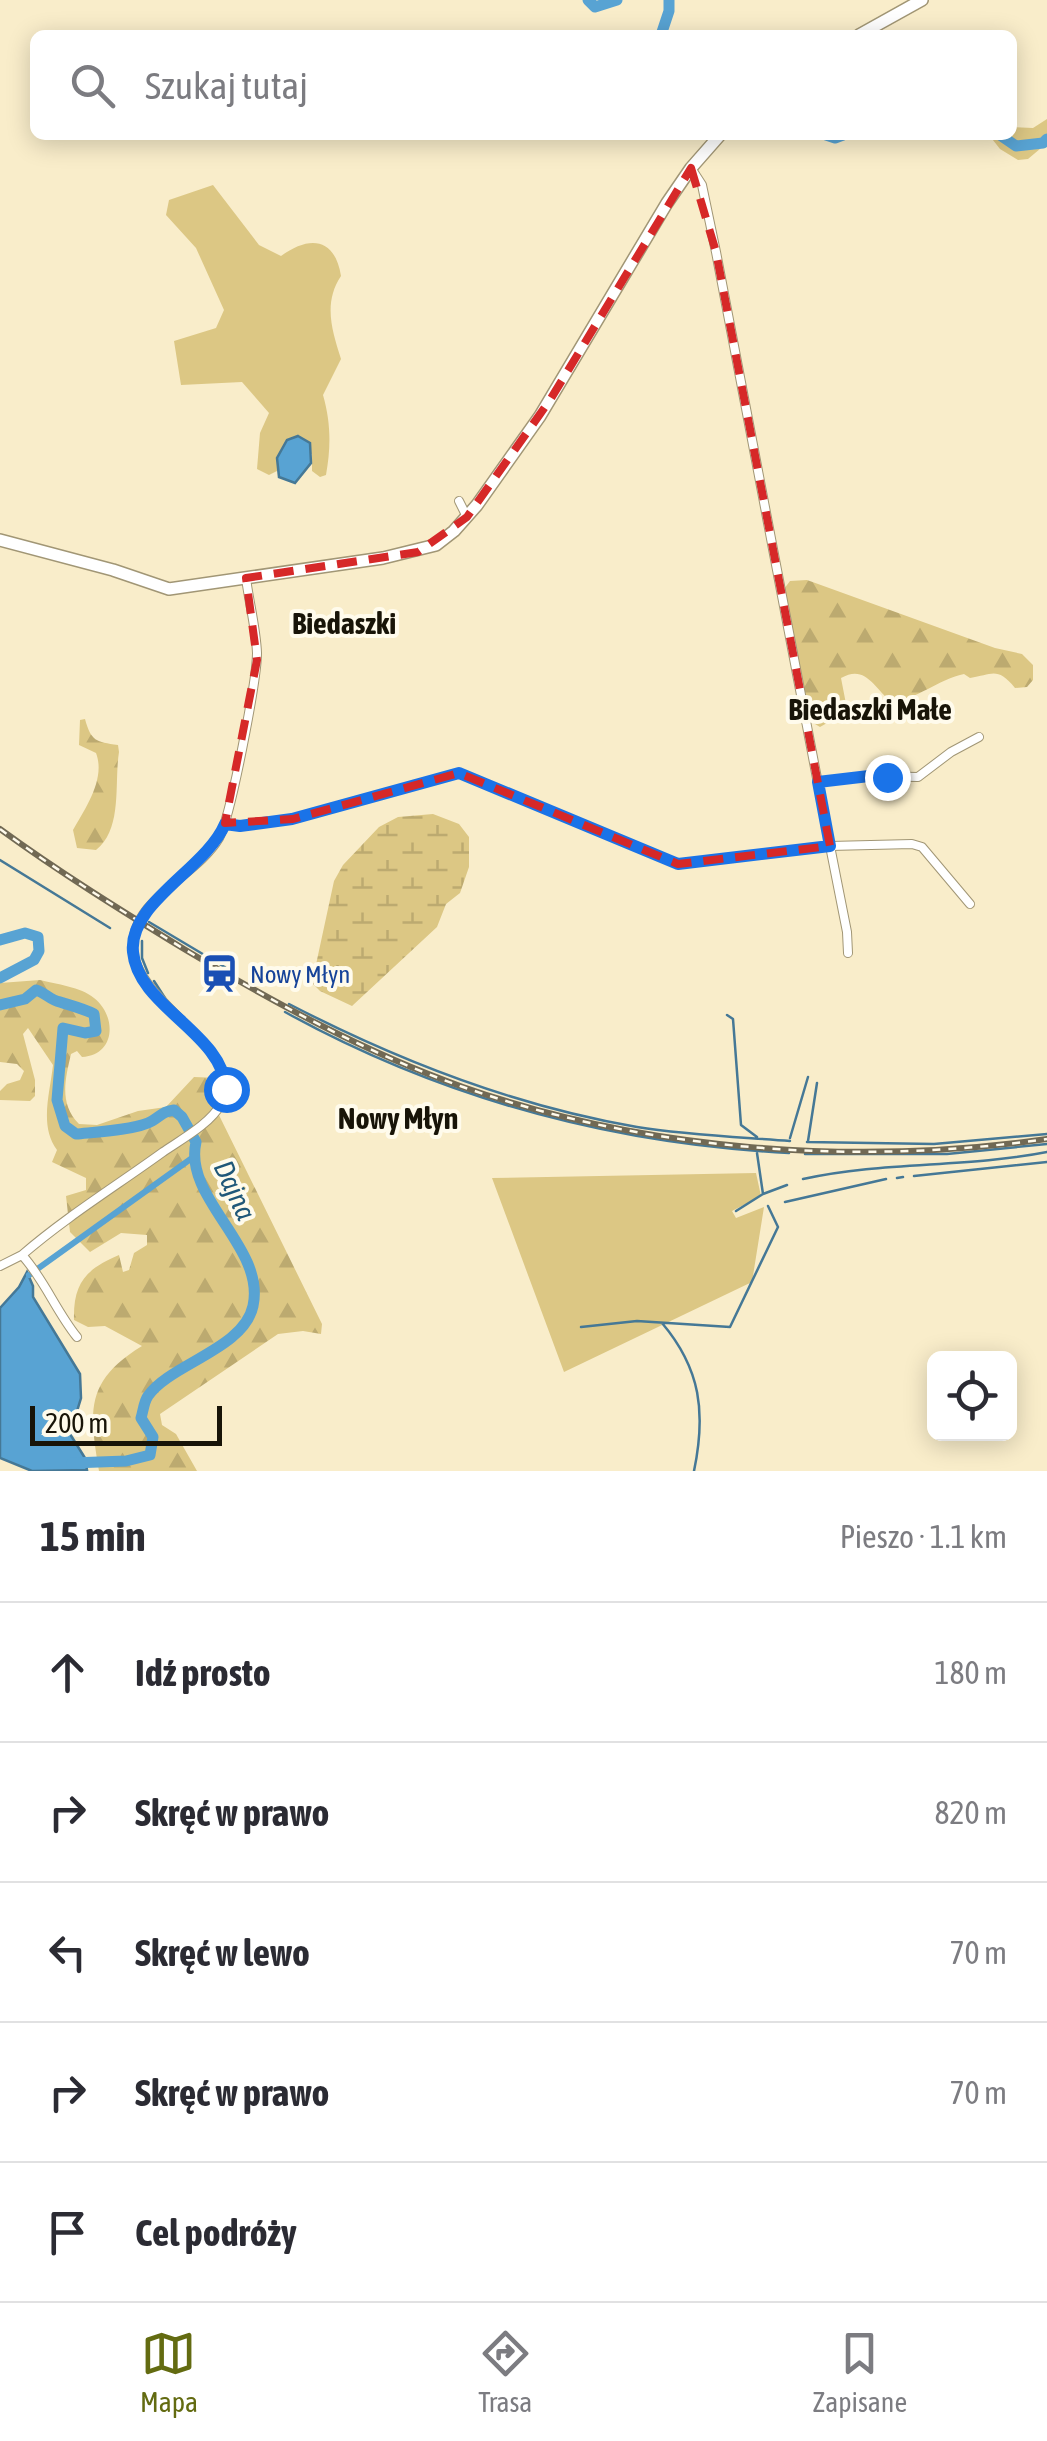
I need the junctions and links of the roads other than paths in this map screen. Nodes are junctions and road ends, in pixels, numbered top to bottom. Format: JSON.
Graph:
{"nodes":[{"id":1,"x":922,"y":0,"type":"edge"},
{"id":2,"x":868,"y":30,"type":"edge"},
{"id":3,"x":716,"y":140,"type":"edge"},
{"id":4,"x":691,"y":168,"type":"junction"},
{"id":5,"x":459,"y":501,"type":"dead end"},
{"id":6,"x":467,"y":517,"type":"junction"},
{"id":7,"x":0,"y":540,"type":"edge"},
{"id":8,"x":246,"y":578,"type":"junction"},
{"id":9,"x":979,"y":737,"type":"dead end"},
{"id":10,"x":818,"y":782,"type":"junction"},
{"id":11,"x":225,"y":824,"type":"junction"},
{"id":12,"x":830,"y":846,"type":"junction"},
{"id":13,"x":970,"y":904,"type":"dead end"},
{"id":14,"x":848,"y":953,"type":"dead end"},
{"id":15,"x":22,"y":1255,"type":"junction"},
{"id":16,"x":0,"y":1266,"type":"edge"},
{"id":17,"x":76,"y":1337,"type":"dead end"}],
"edges":[{"from":1,"to":2,"type":"main road"},
{"from":3,"to":4,"type":"main road"},
{"from":4,"to":6,"type":"main road"},
{"from":4,"to":10,"type":"street"},
{"from":5,"to":6,"type":"street"},
{"from":6,"to":8,"type":"main road"},
{"from":7,"to":8,"type":"main road"},
{"from":8,"to":11,"type":"street"},
{"from":9,"to":10,"type":"street"},
{"from":10,"to":12,"type":"street"},
{"from":11,"to":12,"type":"street"},
{"from":11,"to":15,"type":"street"},
{"from":12,"to":13,"type":"street"},
{"from":12,"to":14,"type":"street"},
{"from":15,"to":16,"type":"street"},
{"from":15,"to":17,"type":"street"}]}
